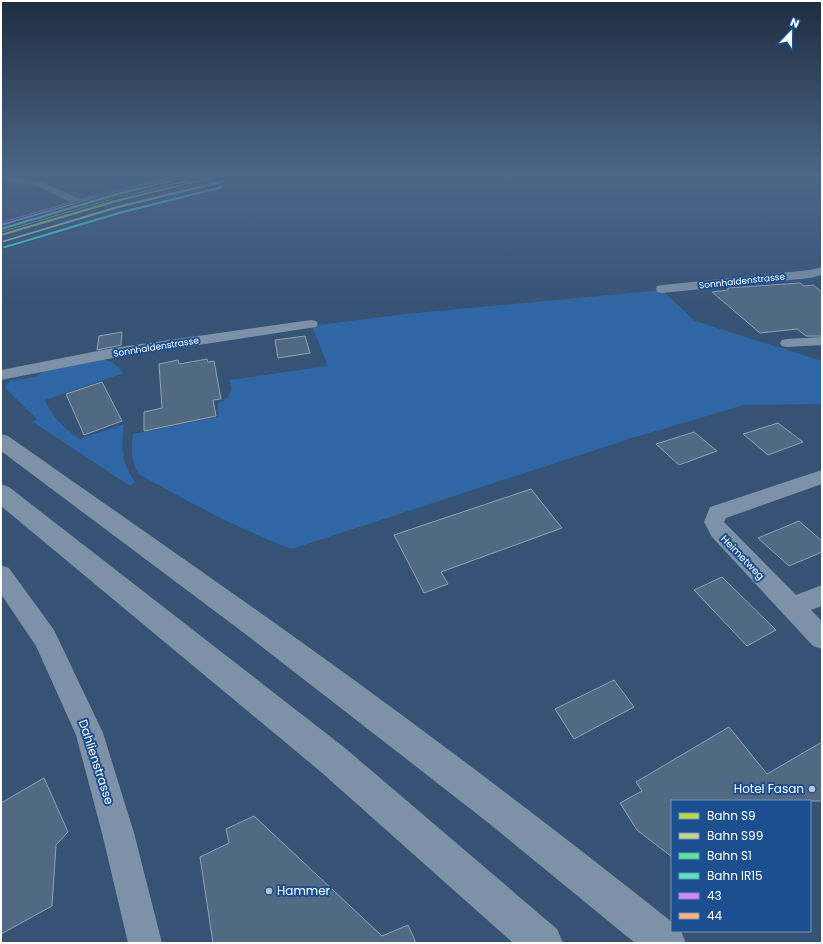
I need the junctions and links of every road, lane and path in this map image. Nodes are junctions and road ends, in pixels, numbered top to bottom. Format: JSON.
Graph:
{"nodes":[{"id":1,"x":21,"y":219,"type":"edge"},
{"id":2,"x":1,"y":225,"type":"edge"},
{"id":3,"x":818,"y":274,"type":"edge"},
{"id":4,"x":662,"y":289,"type":"dead end"},
{"id":5,"x":311,"y":324,"type":"dead end"},
{"id":6,"x":822,"y":341,"type":"edge"},
{"id":7,"x":787,"y":343,"type":"dead end"},
{"id":8,"x":6,"y":374,"type":"edge"},
{"id":9,"x":1,"y":441,"type":"edge"},
{"id":10,"x":822,"y":478,"type":"edge"},
{"id":11,"x":1,"y":493,"type":"edge"},
{"id":12,"x":1,"y":575,"type":"edge"},
{"id":13,"x":822,"y":594,"type":"edge"},
{"id":14,"x":792,"y":608,"type":"junction"},
{"id":15,"x":822,"y":638,"type":"edge"},
{"id":16,"x":145,"y":943,"type":"edge"},
{"id":17,"x":543,"y":943,"type":"edge"},
{"id":18,"x":666,"y":943,"type":"edge"}],
"edges":[{"from":1,"to":2,"type":"street"},
{"from":3,"to":4,"type":"street","name":"Sonnhaldenstrasse"},
{"from":5,"to":8,"type":"street","name":"Sonnhaldenstrasse"},
{"from":6,"to":7,"type":"street"},
{"from":9,"to":18,"type":"highway"},
{"from":10,"to":14,"type":"street","name":"Heimetweg"},
{"from":11,"to":17,"type":"highway"},
{"from":12,"to":16,"type":"street","name":"Dahlienstrasse"},
{"from":13,"to":14,"type":"street"},
{"from":14,"to":15,"type":"street","name":"Heimetweg"}]}
